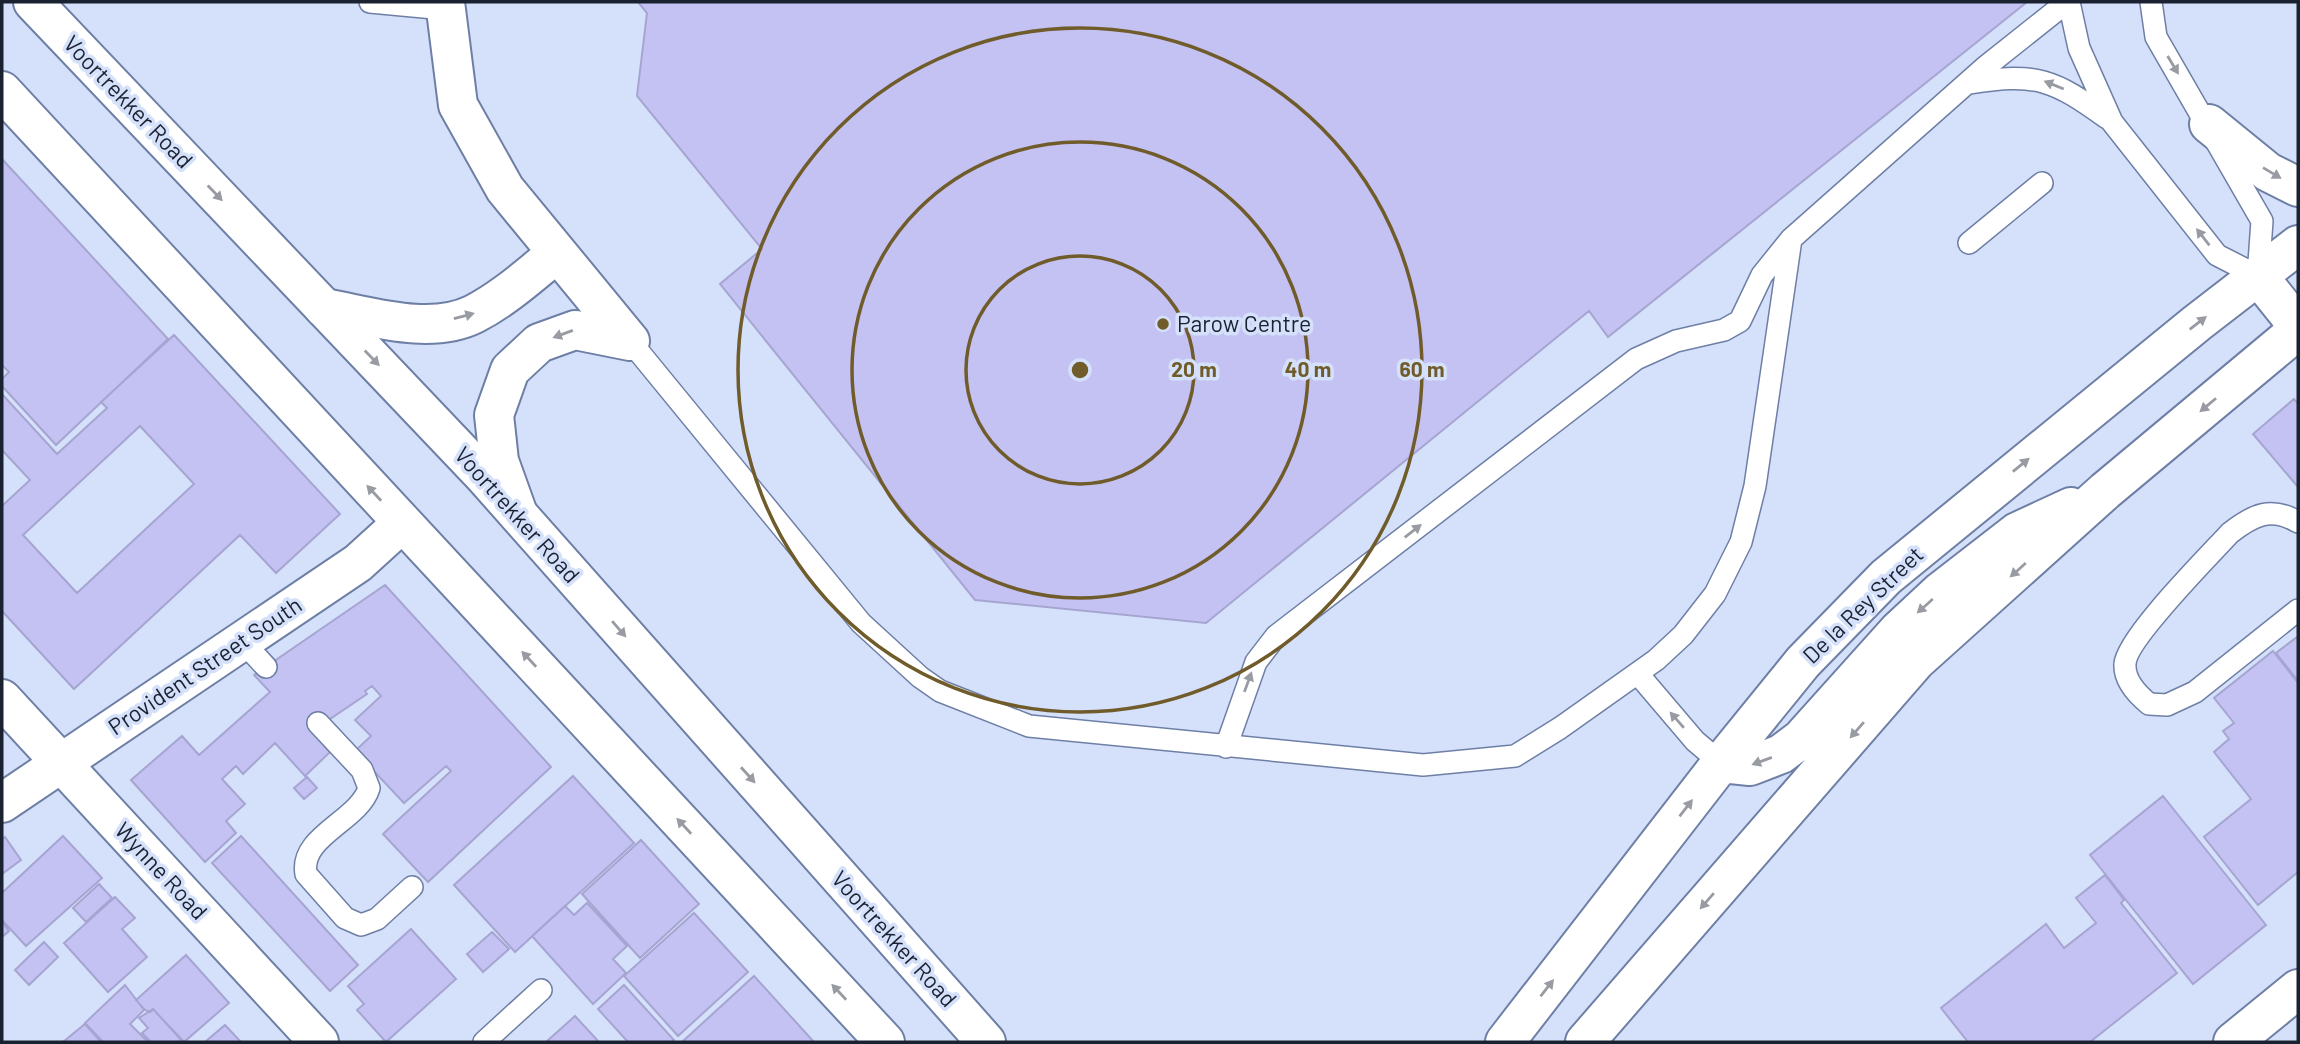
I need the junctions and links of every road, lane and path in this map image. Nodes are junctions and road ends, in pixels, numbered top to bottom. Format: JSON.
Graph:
{"nodes":[{"id":1,"x":33,"y":2,"type":"edge"},
{"id":2,"x":370,"y":2,"type":"edge"},
{"id":3,"x":2068,"y":2,"type":"edge"},
{"id":4,"x":2151,"y":2,"type":"edge"},
{"id":5,"x":445,"y":6,"type":"edge"},
{"id":6,"x":1970,"y":83,"type":"junction"},
{"id":7,"x":2,"y":92,"type":"edge"},
{"id":8,"x":2112,"y":121,"type":"junction"},
{"id":9,"x":2208,"y":124,"type":"junction"},
{"id":10,"x":2042,"y":183,"type":"dead end"},
{"id":11,"x":2298,"y":187,"type":"edge"},
{"id":12,"x":521,"y":208,"type":"junction"},
{"id":13,"x":1791,"y":239,"type":"junction"},
{"id":14,"x":1969,"y":243,"type":"dead end"},
{"id":15,"x":2298,"y":245,"type":"edge"},
{"id":16,"x":557,"y":253,"type":"junction"},
{"id":17,"x":2258,"y":276,"type":"junction"},
{"id":18,"x":506,"y":294,"type":"junction"},
{"id":19,"x":324,"y":308,"type":"junction"},
{"id":20,"x":2298,"y":328,"type":"edge"},
{"id":21,"x":629,"y":341,"type":"junction"},
{"id":22,"x":2105,"y":491,"type":"junction"},
{"id":23,"x":519,"y":515,"type":"junction"},
{"id":24,"x":2298,"y":522,"type":"edge"},
{"id":25,"x":402,"y":523,"type":"junction"},
{"id":26,"x":2298,"y":610,"type":"edge"},
{"id":27,"x":1638,"y":674,"type":"junction"},
{"id":28,"x":2,"y":699,"type":"edge"},
{"id":29,"x":318,"y":723,"type":"dead end"},
{"id":30,"x":1226,"y":747,"type":"junction"},
{"id":31,"x":61,"y":763,"type":"junction"},
{"id":32,"x":1720,"y":763,"type":"junction"},
{"id":33,"x":2,"y":803,"type":"edge"},
{"id":34,"x":412,"y":887,"type":"dead end"},
{"id":35,"x":2298,"y":989,"type":"edge"},
{"id":36,"x":541,"y":990,"type":"dead end"},
{"id":37,"x":984,"y":1036,"type":"edge"},
{"id":38,"x":319,"y":1042,"type":"edge"},
{"id":39,"x":484,"y":1042,"type":"edge"},
{"id":40,"x":885,"y":1042,"type":"edge"},
{"id":41,"x":1505,"y":1042,"type":"edge"},
{"id":42,"x":1585,"y":1042,"type":"edge"},
{"id":43,"x":2232,"y":1042,"type":"edge"}],
"edges":[{"from":1,"to":19,"type":"main road","name":"Voortrekker Road","one_way":true},
{"from":2,"to":5,"type":"lane"},
{"from":3,"to":6,"type":"lane"},
{"from":3,"to":8,"type":"lane"},
{"from":4,"to":9,"type":"lane","one_way":true},
{"from":5,"to":12,"type":"main road"},
{"from":8,"to":6,"type":"lane","one_way":true},
{"from":6,"to":13,"type":"lane"},
{"from":25,"to":7,"type":"main road","one_way":true},
{"from":17,"to":8,"type":"lane","one_way":true},
{"from":9,"to":11,"type":"main road","one_way":true},
{"from":9,"to":17,"type":"lane"},
{"from":10,"to":14,"type":"lane"},
{"from":12,"to":16,"type":"main road"},
{"from":12,"to":18,"type":"main road"},
{"from":13,"to":27,"type":"lane"},
{"from":30,"to":13,"type":"lane","one_way":true},
{"from":15,"to":17,"type":"main road","name":"De la Rey Street"},
{"from":16,"to":18,"type":"main road"},
{"from":16,"to":21,"type":"main road"},
{"from":17,"to":20,"type":"main road"},
{"from":32,"to":17,"type":"main road","name":"De la Rey Street","one_way":true},
{"from":19,"to":18,"type":"main road","one_way":true},
{"from":19,"to":23,"type":"main road","name":"Voortrekker Road","one_way":true},
{"from":20,"to":22,"type":"main road","one_way":true},
{"from":21,"to":23,"type":"main road","one_way":true},
{"from":21,"to":30,"type":"lane"},
{"from":22,"to":32,"type":"main road","one_way":true},
{"from":22,"to":42,"type":"main road","one_way":true},
{"from":23,"to":37,"type":"main road","name":"Voortrekker Road","one_way":true},
{"from":24,"to":26,"type":"lane"},
{"from":25,"to":31,"type":"main road","name":"Provident Street South"},
{"from":40,"to":25,"type":"main road","one_way":true},
{"from":27,"to":30,"type":"lane"},
{"from":32,"to":27,"type":"lane","one_way":true},
{"from":28,"to":31,"type":"main road","name":"Wynne Road"},
{"from":29,"to":34,"type":"lane"},
{"from":31,"to":33,"type":"main road","name":"Provident Street South"},
{"from":31,"to":38,"type":"main road","name":"Wynne Road"},
{"from":41,"to":32,"type":"main road","name":"De la Rey Street","one_way":true},
{"from":35,"to":43,"type":"main road"},
{"from":36,"to":39,"type":"lane"}]}
